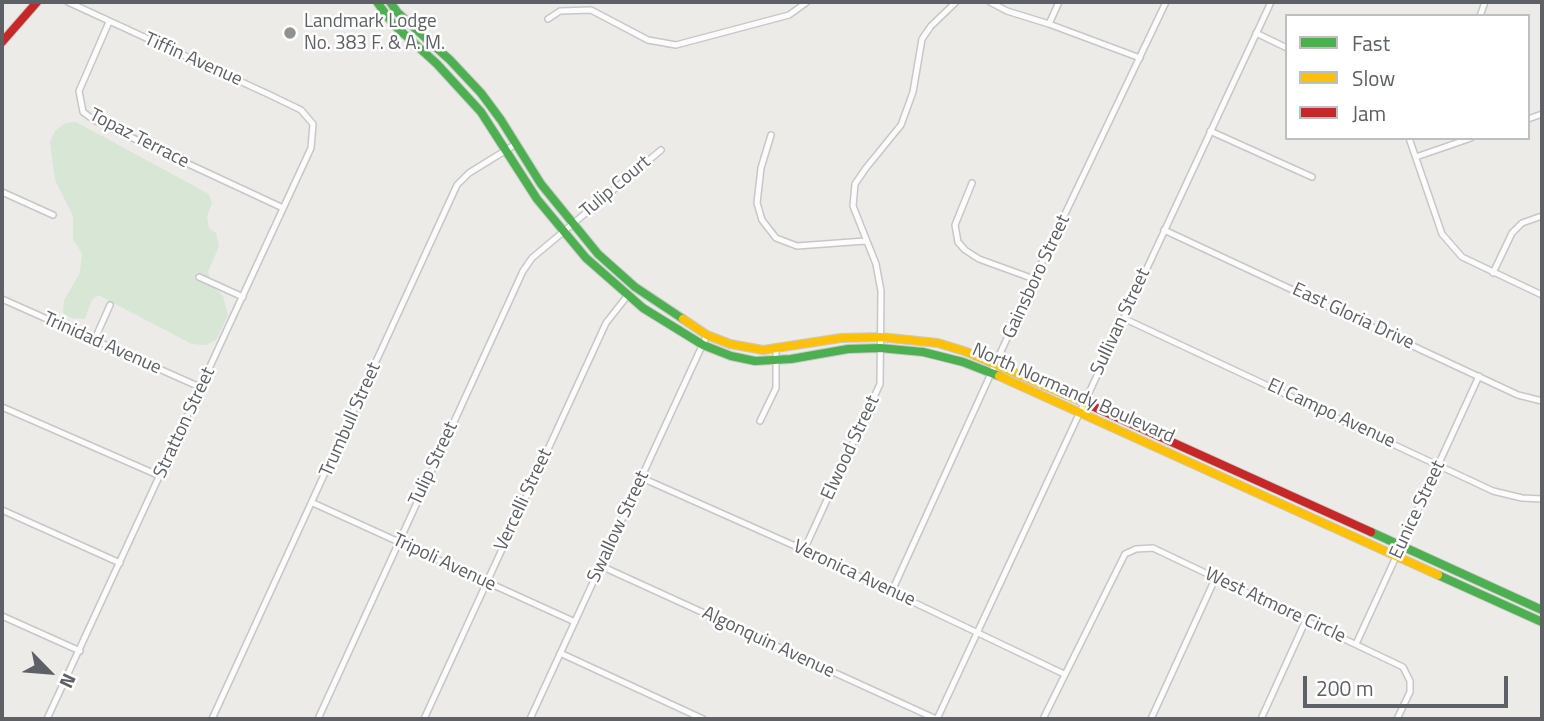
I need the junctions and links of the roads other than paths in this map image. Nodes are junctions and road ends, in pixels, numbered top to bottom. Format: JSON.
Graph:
{"nodes":[{"id":1,"x":37,"y":2,"type":"edge"},
{"id":2,"x":68,"y":2,"type":"edge"},
{"id":3,"x":377,"y":2,"type":"edge"},
{"id":4,"x":390,"y":2,"type":"edge"},
{"id":5,"x":807,"y":2,"type":"edge"},
{"id":6,"x":956,"y":2,"type":"edge"},
{"id":7,"x":990,"y":2,"type":"edge"},
{"id":8,"x":1059,"y":2,"type":"edge"},
{"id":9,"x":1166,"y":2,"type":"edge"},
{"id":10,"x":1271,"y":2,"type":"edge"},
{"id":11,"x":548,"y":19,"type":"dead end"},
{"id":12,"x":109,"y":22,"type":"junction"},
{"id":13,"x":1049,"y":24,"type":"junction"},
{"id":14,"x":1256,"y":33,"type":"junction"},
{"id":15,"x":2,"y":42,"type":"edge"},
{"id":16,"x":1285,"y":47,"type":"edge"},
{"id":17,"x":1140,"y":58,"type":"junction"},
{"id":18,"x":313,"y":124,"type":"joint"},
{"id":19,"x":1210,"y":131,"type":"junction"},
{"id":20,"x":771,"y":135,"type":"dead end"},
{"id":21,"x":1410,"y":140,"type":"edge"},
{"id":22,"x":1465,"y":140,"type":"edge"},
{"id":23,"x":516,"y":144,"type":"junction"},
{"id":24,"x":506,"y":149,"type":"junction"},
{"id":25,"x":661,"y":150,"type":"dead end"},
{"id":26,"x":1416,"y":157,"type":"junction"},
{"id":27,"x":1312,"y":177,"type":"dead end"},
{"id":28,"x":972,"y":183,"type":"dead end"},
{"id":29,"x":2,"y":192,"type":"edge"},
{"id":30,"x":283,"y":208,"type":"junction"},
{"id":31,"x":53,"y":215,"type":"dead end"},
{"id":32,"x":1542,"y":216,"type":"edge"},
{"id":33,"x":572,"y":225,"type":"junction"},
{"id":34,"x":1164,"y":230,"type":"junction"},
{"id":35,"x":563,"y":232,"type":"junction"},
{"id":36,"x":865,"y":241,"type":"junction"},
{"id":37,"x":1493,"y":273,"type":"junction"},
{"id":38,"x":199,"y":277,"type":"dead end"},
{"id":39,"x":1034,"y":279,"type":"junction"},
{"id":40,"x":635,"y":287,"type":"junction"},
{"id":41,"x":1542,"y":295,"type":"edge"},
{"id":42,"x":628,"y":296,"type":"junction"},
{"id":43,"x":243,"y":297,"type":"junction"},
{"id":44,"x":2,"y":299,"type":"edge"},
{"id":45,"x":110,"y":305,"type":"dead end"},
{"id":46,"x":1123,"y":318,"type":"junction"},
{"id":47,"x":707,"y":335,"type":"junction"},
{"id":48,"x":880,"y":337,"type":"junction"},
{"id":49,"x":94,"y":341,"type":"junction"},
{"id":50,"x":703,"y":345,"type":"junction"},
{"id":51,"x":880,"y":348,"type":"junction"},
{"id":52,"x":776,"y":349,"type":"junction"},
{"id":53,"x":776,"y":360,"type":"junction"},
{"id":54,"x":998,"y":363,"type":"junction"},
{"id":55,"x":993,"y":373,"type":"junction"},
{"id":56,"x":1479,"y":376,"type":"junction"},
{"id":57,"x":202,"y":388,"type":"junction"},
{"id":58,"x":1542,"y":401,"type":"edge"},
{"id":59,"x":1084,"y":402,"type":"junction"},
{"id":60,"x":2,"y":407,"type":"edge"},
{"id":61,"x":1080,"y":413,"type":"junction"},
{"id":62,"x":760,"y":421,"type":"dead end"},
{"id":63,"x":1439,"y":465,"type":"junction"},
{"id":64,"x":160,"y":476,"type":"junction"},
{"id":65,"x":642,"y":478,"type":"junction"},
{"id":66,"x":1542,"y":499,"type":"edge"},
{"id":67,"x":313,"y":503,"type":"junction"},
{"id":68,"x":2,"y":510,"type":"edge"},
{"id":69,"x":399,"y":542,"type":"junction"},
{"id":70,"x":1401,"y":546,"type":"junction"},
{"id":71,"x":804,"y":550,"type":"junction"},
{"id":72,"x":1396,"y":557,"type":"junction"},
{"id":73,"x":120,"y":563,"type":"junction"},
{"id":74,"x":601,"y":566,"type":"junction"},
{"id":75,"x":1215,"y":579,"type":"junction"},
{"id":76,"x":486,"y":583,"type":"junction"},
{"id":77,"x":892,"y":591,"type":"junction"},
{"id":78,"x":1542,"y":610,"type":"edge"},
{"id":79,"x":2,"y":616,"type":"edge"},
{"id":80,"x":1306,"y":620,"type":"junction"},
{"id":81,"x":575,"y":622,"type":"junction"},
{"id":82,"x":1542,"y":622,"type":"edge"},
{"id":83,"x":978,"y":632,"type":"junction"},
{"id":84,"x":1356,"y":644,"type":"junction"},
{"id":85,"x":80,"y":651,"type":"junction"},
{"id":86,"x":560,"y":653,"type":"junction"},
{"id":87,"x":1064,"y":674,"type":"junction"},
{"id":88,"x":47,"y":719,"type":"edge"},
{"id":89,"x":212,"y":719,"type":"edge"},
{"id":90,"x":318,"y":719,"type":"edge"},
{"id":91,"x":424,"y":719,"type":"edge"},
{"id":92,"x":530,"y":719,"type":"edge"},
{"id":93,"x":703,"y":719,"type":"edge"},
{"id":94,"x":937,"y":719,"type":"edge"},
{"id":95,"x":1043,"y":719,"type":"edge"},
{"id":96,"x":1151,"y":719,"type":"edge"},
{"id":97,"x":1261,"y":719,"type":"edge"},
{"id":98,"x":1397,"y":719,"type":"edge"}],
"edges":[{"from":1,"to":15,"type":"street"},
{"from":2,"to":12,"type":"street","name":"Tiffin Avenue"},
{"from":3,"to":24,"type":"street","name":"North Normandy Boulevard"},
{"from":4,"to":23,"type":"street","name":"North Normandy Boulevard"},
{"from":5,"to":11,"type":"street"},
{"from":6,"to":36,"type":"street","name":"Elwood Street"},
{"from":7,"to":13,"type":"street"},
{"from":8,"to":13,"type":"street"},
{"from":9,"to":17,"type":"street","name":"Gainsboro Street"},
{"from":10,"to":14,"type":"street","name":"Sullivan Street"},
{"from":12,"to":18,"type":"street","name":"Tiffin Avenue"},
{"from":12,"to":30,"type":"street","name":"Topaz Terrace"},
{"from":13,"to":17,"type":"street"},
{"from":14,"to":16,"type":"street"},
{"from":14,"to":19,"type":"street","name":"Sullivan Street"},
{"from":17,"to":39,"type":"street","name":"Gainsboro Street"},
{"from":18,"to":30,"type":"street","name":"Stratton Street"},
{"from":19,"to":27,"type":"street"},
{"from":19,"to":34,"type":"street","name":"Sullivan Street"},
{"from":20,"to":36,"type":"street"},
{"from":21,"to":26,"type":"street"},
{"from":22,"to":26,"type":"street"},
{"from":23,"to":24,"type":"street","name":"Trumbull Street"},
{"from":23,"to":33,"type":"street","name":"North Normandy Boulevard"},
{"from":24,"to":35,"type":"street","name":"North Normandy Boulevard"},
{"from":24,"to":67,"type":"street","name":"Trumbull Street"},
{"from":25,"to":33,"type":"street","name":"Tulip Court"},
{"from":26,"to":37,"type":"street"},
{"from":28,"to":39,"type":"street"},
{"from":29,"to":31,"type":"street"},
{"from":30,"to":43,"type":"street","name":"Stratton Street"},
{"from":32,"to":37,"type":"street"},
{"from":33,"to":35,"type":"street","name":"Tulip Street"},
{"from":33,"to":40,"type":"street","name":"North Normandy Boulevard"},
{"from":34,"to":46,"type":"street","name":"Sullivan Street"},
{"from":34,"to":56,"type":"street","name":"East Gloria Drive"},
{"from":35,"to":42,"type":"street","name":"North Normandy Boulevard"},
{"from":35,"to":69,"type":"street","name":"Tulip Street"},
{"from":36,"to":48,"type":"street","name":"Elwood Street"},
{"from":37,"to":41,"type":"street"},
{"from":38,"to":43,"type":"street"},
{"from":39,"to":54,"type":"street","name":"Gainsboro Street"},
{"from":40,"to":42,"type":"street","name":"Vercelli Street"},
{"from":40,"to":47,"type":"street","name":"North Normandy Boulevard"},
{"from":42,"to":50,"type":"street","name":"North Normandy Boulevard"},
{"from":42,"to":76,"type":"street","name":"Vercelli Street"},
{"from":43,"to":57,"type":"street","name":"Stratton Street"},
{"from":44,"to":49,"type":"street","name":"Trinidad Avenue"},
{"from":45,"to":49,"type":"street"},
{"from":46,"to":59,"type":"street","name":"Sullivan Street"},
{"from":46,"to":63,"type":"street","name":"El Campo Avenue"},
{"from":47,"to":50,"type":"street","name":"Swallow Street"},
{"from":47,"to":52,"type":"street","name":"North Normandy Boulevard"},
{"from":48,"to":51,"type":"street","name":"Elwood Street"},
{"from":48,"to":52,"type":"street","name":"North Normandy Boulevard"},
{"from":48,"to":54,"type":"street","name":"North Normandy Boulevard"},
{"from":49,"to":57,"type":"street","name":"Trinidad Avenue"},
{"from":50,"to":53,"type":"street","name":"North Normandy Boulevard"},
{"from":50,"to":65,"type":"street","name":"Swallow Street"},
{"from":51,"to":53,"type":"street","name":"North Normandy Boulevard"},
{"from":51,"to":55,"type":"street","name":"North Normandy Boulevard"},
{"from":51,"to":71,"type":"street","name":"Elwood Street"},
{"from":52,"to":53,"type":"street"},
{"from":53,"to":62,"type":"street"},
{"from":54,"to":55,"type":"street","name":"Gainsboro Street"},
{"from":54,"to":59,"type":"street","name":"North Normandy Boulevard"},
{"from":55,"to":61,"type":"street","name":"North Normandy Boulevard"},
{"from":55,"to":77,"type":"street","name":"Gainsboro Street"},
{"from":56,"to":58,"type":"street","name":"East Gloria Drive"},
{"from":56,"to":63,"type":"street","name":"Eunice Street"},
{"from":57,"to":64,"type":"street","name":"Stratton Street"},
{"from":59,"to":61,"type":"street","name":"Sullivan Street"},
{"from":59,"to":70,"type":"street","name":"North Normandy Boulevard"},
{"from":60,"to":64,"type":"street"},
{"from":61,"to":72,"type":"street","name":"North Normandy Boulevard"},
{"from":61,"to":83,"type":"street","name":"Sullivan Street"},
{"from":63,"to":66,"type":"street","name":"El Campo Avenue"},
{"from":63,"to":70,"type":"street","name":"Eunice Street"},
{"from":64,"to":73,"type":"street","name":"Stratton Street"},
{"from":65,"to":71,"type":"street","name":"Veronica Avenue"},
{"from":65,"to":74,"type":"street","name":"Swallow Street"},
{"from":67,"to":69,"type":"street","name":"Tripoli Avenue"},
{"from":67,"to":89,"type":"street","name":"Trumbull Street"},
{"from":68,"to":73,"type":"street"},
{"from":69,"to":76,"type":"street","name":"Tripoli Avenue"},
{"from":69,"to":90,"type":"street","name":"Tulip Street"},
{"from":70,"to":72,"type":"street","name":"Eunice Street"},
{"from":70,"to":78,"type":"street","name":"North Normandy Boulevard"},
{"from":71,"to":77,"type":"street","name":"Veronica Avenue"},
{"from":72,"to":82,"type":"street","name":"North Normandy Boulevard"},
{"from":72,"to":84,"type":"street","name":"Eunice Street"},
{"from":73,"to":85,"type":"street","name":"Stratton Street"},
{"from":74,"to":81,"type":"street","name":"Swallow Street"},
{"from":74,"to":94,"type":"street","name":"Algonquin Avenue"},
{"from":75,"to":80,"type":"street","name":"West Atmore Circle"},
{"from":75,"to":87,"type":"street","name":"West Atmore Circle"},
{"from":75,"to":96,"type":"street"},
{"from":76,"to":81,"type":"street","name":"Tripoli Avenue"},
{"from":76,"to":91,"type":"street","name":"Vercelli Street"},
{"from":77,"to":83,"type":"street","name":"Veronica Avenue"},
{"from":79,"to":85,"type":"street"},
{"from":80,"to":84,"type":"street","name":"West Atmore Circle"},
{"from":80,"to":97,"type":"street"},
{"from":81,"to":86,"type":"street","name":"Swallow Street"},
{"from":83,"to":87,"type":"street","name":"Veronica Avenue"},
{"from":83,"to":94,"type":"street","name":"Sullivan Street"},
{"from":84,"to":98,"type":"street","name":"West Atmore Circle"},
{"from":85,"to":88,"type":"street","name":"Stratton Street"},
{"from":86,"to":92,"type":"street","name":"Swallow Street"},
{"from":86,"to":93,"type":"street"},
{"from":87,"to":95,"type":"street"}]}
